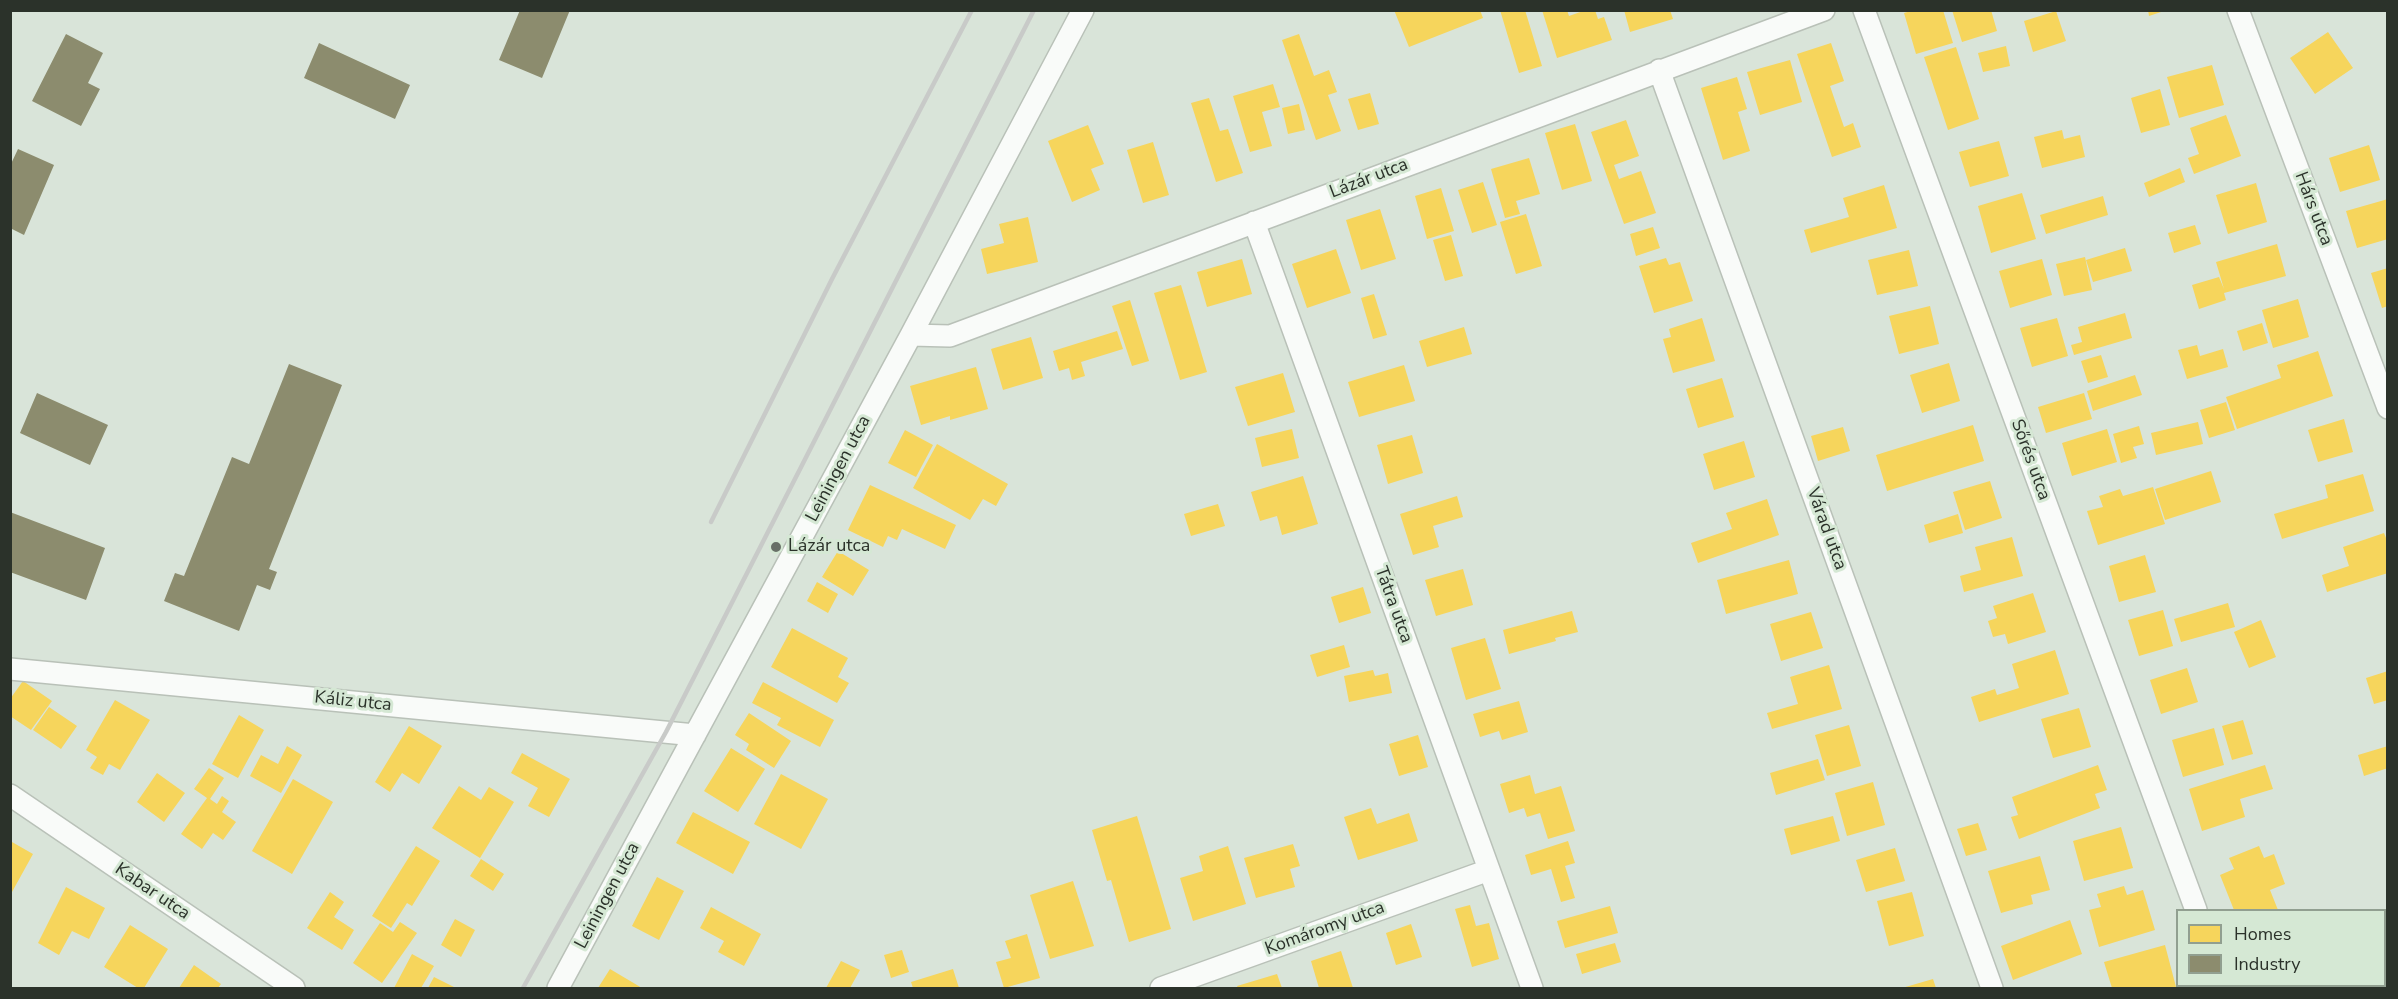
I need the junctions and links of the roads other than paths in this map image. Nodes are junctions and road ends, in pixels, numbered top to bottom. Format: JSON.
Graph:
{"nodes":[{"id":1,"x":1083,"y":10,"type":"edge"},
{"id":2,"x":1824,"y":10,"type":"edge"},
{"id":3,"x":1864,"y":10,"type":"edge"},
{"id":4,"x":2238,"y":10,"type":"edge"},
{"id":5,"x":1659,"y":70,"type":"junction"},
{"id":6,"x":1254,"y":222,"type":"junction"},
{"id":7,"x":911,"y":335,"type":"junction"},
{"id":8,"x":2388,"y":408,"type":"edge"},
{"id":9,"x":10,"y":669,"type":"edge"},
{"id":10,"x":695,"y":735,"type":"junction"},
{"id":11,"x":10,"y":795,"type":"edge"},
{"id":12,"x":1489,"y":870,"type":"junction"},
{"id":13,"x":2196,"y":909,"type":"edge"},
{"id":14,"x":294,"y":988,"type":"edge"},
{"id":15,"x":558,"y":988,"type":"edge"},
{"id":16,"x":1161,"y":988,"type":"edge"},
{"id":17,"x":1532,"y":988,"type":"edge"},
{"id":18,"x":1992,"y":988,"type":"edge"}],
"edges":[{"from":1,"to":7,"type":"street","name":"Leiningen utca"},
{"from":2,"to":5,"type":"street","name":"Lázár utca"},
{"from":3,"to":13,"type":"street","name":"Sőrés utca"},
{"from":4,"to":8,"type":"street","name":"Hárs utca"},
{"from":5,"to":6,"type":"street","name":"Lázár utca"},
{"from":5,"to":18,"type":"street","name":"Várad utca"},
{"from":6,"to":7,"type":"street","name":"Lázár utca"},
{"from":6,"to":12,"type":"street","name":"Tátra utca"},
{"from":7,"to":10,"type":"street","name":"Leiningen utca"},
{"from":9,"to":10,"type":"street","name":"Káliz utca"},
{"from":10,"to":15,"type":"street","name":"Leiningen utca"},
{"from":11,"to":14,"type":"street","name":"Kabar utca"},
{"from":12,"to":16,"type":"street","name":"Komáromy utca"},
{"from":12,"to":17,"type":"street","name":"Tátra utca"}]}
